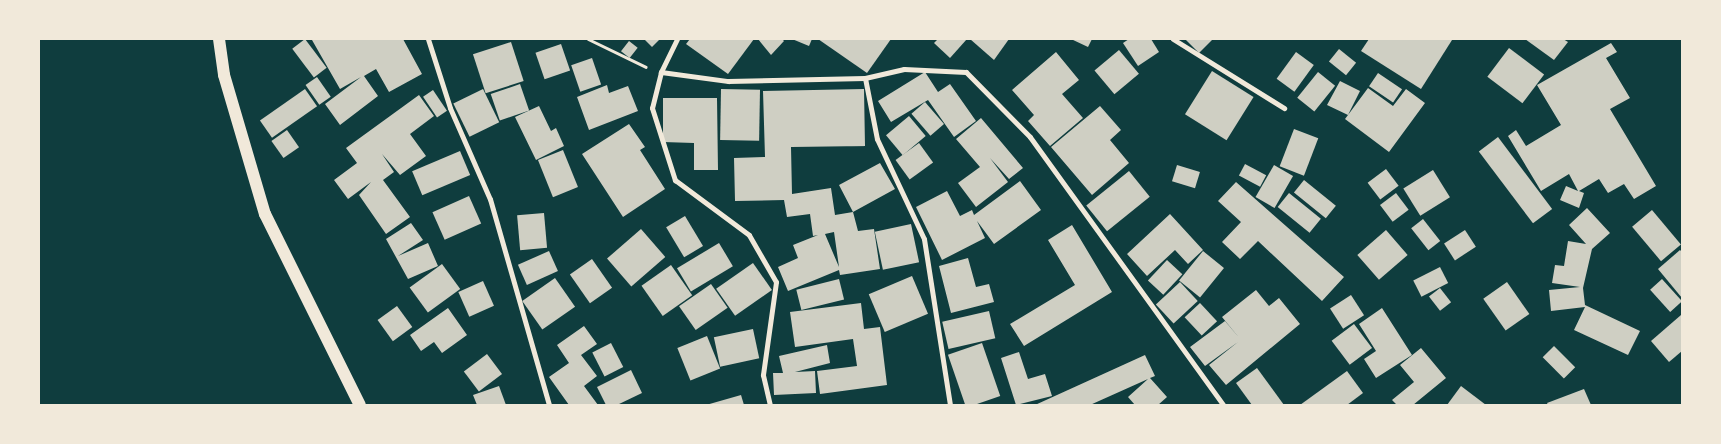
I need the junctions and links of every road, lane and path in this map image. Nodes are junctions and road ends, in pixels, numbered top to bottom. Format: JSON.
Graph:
{"nodes":[{"id":1,"x":219,"y":39,"type":"edge"},
{"id":2,"x":428,"y":39,"type":"edge"},
{"id":3,"x":588,"y":39,"type":"edge"},
{"id":4,"x":677,"y":39,"type":"edge"},
{"id":5,"x":1173,"y":39,"type":"edge"},
{"id":6,"x":661,"y":72,"type":"junction"},
{"id":7,"x":866,"y":78,"type":"junction"},
{"id":8,"x":1284,"y":108,"type":"dead end"},
{"id":9,"x":360,"y":405,"type":"edge"},
{"id":10,"x":549,"y":405,"type":"edge"},
{"id":11,"x":770,"y":405,"type":"edge"},
{"id":12,"x":950,"y":405,"type":"edge"},
{"id":13,"x":1223,"y":405,"type":"edge"}],
"edges":[{"from":1,"to":9,"type":"main road"},
{"from":2,"to":10,"type":"street"},
{"from":3,"to":6,"type":"path"},
{"from":4,"to":6,"type":"street"},
{"from":5,"to":8,"type":"street"},
{"from":6,"to":7,"type":"street"},
{"from":6,"to":11,"type":"street"},
{"from":7,"to":12,"type":"street"},
{"from":7,"to":13,"type":"street"}]}
